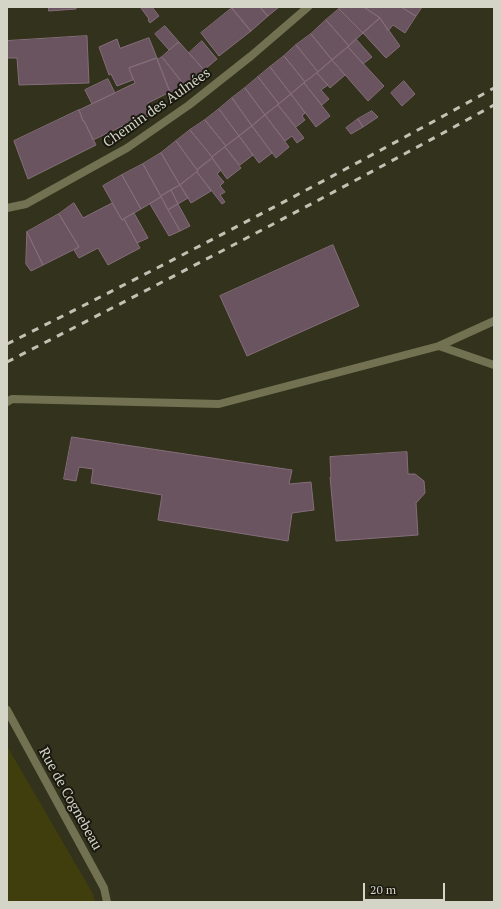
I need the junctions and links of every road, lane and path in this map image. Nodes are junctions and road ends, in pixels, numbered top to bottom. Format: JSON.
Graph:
{"nodes":[{"id":1,"x":308,"y":7,"type":"edge"},
{"id":2,"x":7,"y":208,"type":"edge"},
{"id":3,"x":494,"y":321,"type":"edge"},
{"id":4,"x":439,"y":346,"type":"junction"},
{"id":5,"x":494,"y":365,"type":"edge"},
{"id":6,"x":7,"y":402,"type":"edge"},
{"id":7,"x":7,"y":710,"type":"edge"},
{"id":8,"x":107,"y":902,"type":"edge"}],
"edges":[{"from":1,"to":2,"type":"street","name":"Chemin des Aulnées"},
{"from":3,"to":4,"type":"street"},
{"from":4,"to":5,"type":"street"},
{"from":4,"to":6,"type":"street"},
{"from":7,"to":8,"type":"street","name":"Rue de Cognebeau"}]}
